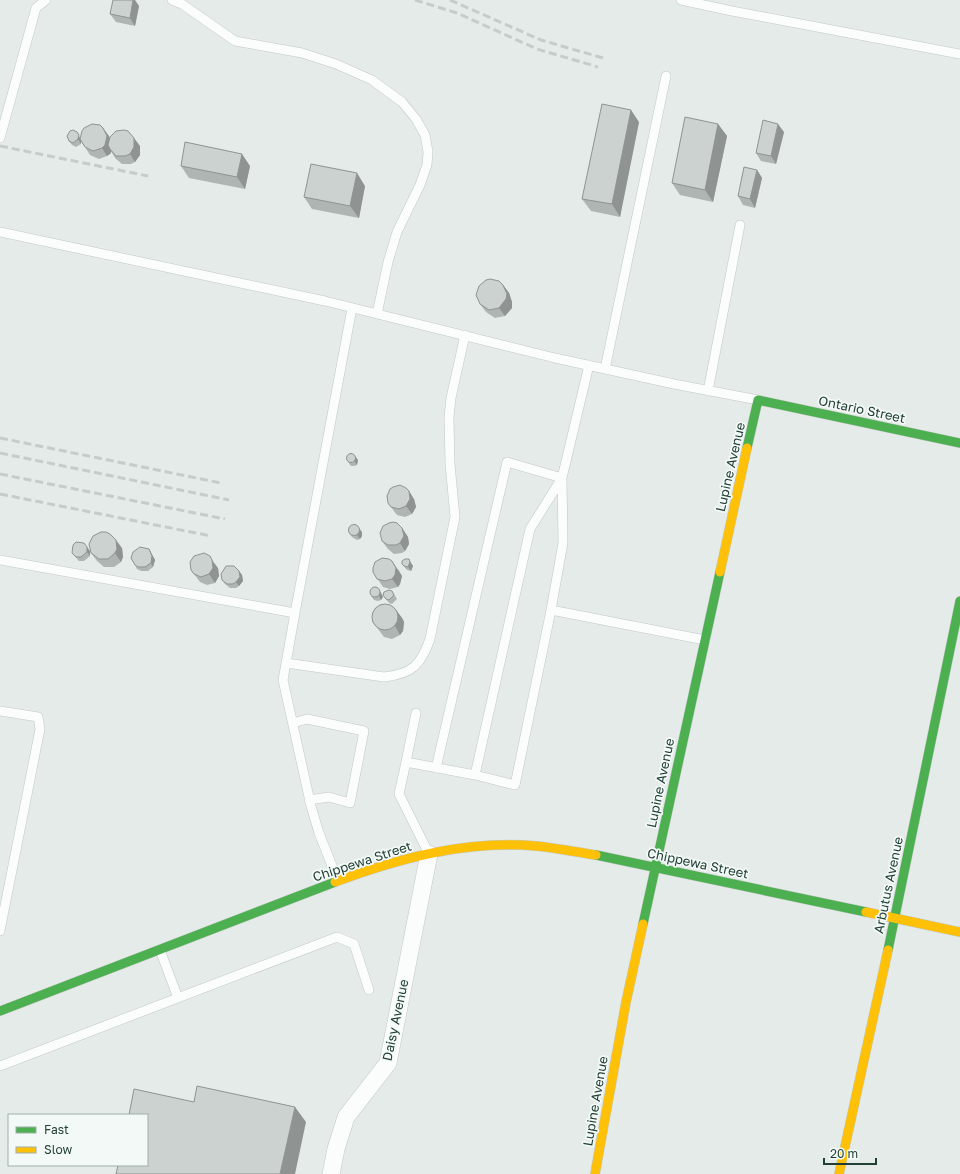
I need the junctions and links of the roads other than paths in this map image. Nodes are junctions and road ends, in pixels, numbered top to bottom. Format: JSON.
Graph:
{"nodes":[{"id":1,"x":46,"y":0,"type":"edge"},
{"id":2,"x":172,"y":0,"type":"edge"},
{"id":3,"x":681,"y":0,"type":"edge"},
{"id":4,"x":960,"y":54,"type":"edge"},
{"id":5,"x":666,"y":76,"type":"dead end"},
{"id":6,"x":0,"y":138,"type":"edge"},
{"id":7,"x":740,"y":225,"type":"dead end"},
{"id":8,"x":0,"y":232,"type":"edge"},
{"id":9,"x":352,"y":308,"type":"junction"},
{"id":10,"x":377,"y":314,"type":"junction"},
{"id":11,"x":465,"y":335,"type":"junction"},
{"id":12,"x":589,"y":365,"type":"junction"},
{"id":13,"x":605,"y":369,"type":"junction"},
{"id":14,"x":708,"y":391,"type":"junction"},
{"id":15,"x":758,"y":400,"type":"junction"},
{"id":16,"x":960,"y":443,"type":"edge"},
{"id":17,"x":562,"y":478,"type":"junction"},
{"id":18,"x":0,"y":560,"type":"edge"},
{"id":19,"x":960,"y":601,"type":"edge"},
{"id":20,"x":552,"y":610,"type":"junction"},
{"id":21,"x":295,"y":613,"type":"junction"},
{"id":22,"x":705,"y":640,"type":"junction"},
{"id":23,"x":286,"y":663,"type":"junction"},
{"id":24,"x":0,"y":711,"type":"edge"},
{"id":25,"x":416,"y":713,"type":"dead end"},
{"id":26,"x":293,"y":723,"type":"junction"},
{"id":27,"x":406,"y":762,"type":"junction"},
{"id":28,"x":436,"y":768,"type":"junction"},
{"id":29,"x":475,"y":775,"type":"junction"},
{"id":30,"x":310,"y":800,"type":"junction"},
{"id":31,"x":429,"y":854,"type":"junction"},
{"id":32,"x":655,"y":867,"type":"junction"},
{"id":33,"x":338,"y":881,"type":"junction"},
{"id":34,"x":895,"y":918,"type":"junction"},
{"id":35,"x":0,"y":931,"type":"edge"},
{"id":36,"x":960,"y":932,"type":"edge"},
{"id":37,"x":160,"y":950,"type":"junction"},
{"id":38,"x":369,"y":990,"type":"dead end"},
{"id":39,"x":178,"y":998,"type":"junction"},
{"id":40,"x":0,"y":1011,"type":"edge"},
{"id":41,"x":0,"y":1066,"type":"edge"},
{"id":42,"x":331,"y":1174,"type":"edge"},
{"id":43,"x":595,"y":1174,"type":"edge"},
{"id":44,"x":839,"y":1174,"type":"edge"}],
"edges":[{"from":1,"to":6,"type":"lane"},
{"from":2,"to":10,"type":"lane"},
{"from":3,"to":4,"type":"lane"},
{"from":5,"to":13,"type":"lane"},
{"from":7,"to":14,"type":"lane"},
{"from":8,"to":9,"type":"lane"},
{"from":9,"to":10,"type":"lane"},
{"from":9,"to":21,"type":"lane"},
{"from":10,"to":11,"type":"lane"},
{"from":11,"to":12,"type":"lane"},
{"from":11,"to":23,"type":"lane"},
{"from":12,"to":13,"type":"lane"},
{"from":12,"to":17,"type":"lane"},
{"from":13,"to":14,"type":"lane"},
{"from":14,"to":15,"type":"lane"},
{"from":15,"to":16,"type":"street","name":"Ontario Street"},
{"from":15,"to":22,"type":"street","name":"Lupine Avenue"},
{"from":17,"to":20,"type":"lane"},
{"from":17,"to":28,"type":"lane"},
{"from":17,"to":29,"type":"lane"},
{"from":18,"to":21,"type":"lane"},
{"from":19,"to":34,"type":"street","name":"Arbutus Avenue"},
{"from":20,"to":22,"type":"lane"},
{"from":20,"to":29,"type":"lane"},
{"from":21,"to":23,"type":"lane"},
{"from":22,"to":32,"type":"street","name":"Lupine Avenue"},
{"from":23,"to":26,"type":"lane"},
{"from":24,"to":35,"type":"lane"},
{"from":25,"to":27,"type":"lane"},
{"from":26,"to":30,"type":"lane"},
{"from":26,"to":30,"type":"lane"},
{"from":27,"to":28,"type":"lane"},
{"from":27,"to":31,"type":"lane"},
{"from":28,"to":29,"type":"lane"},
{"from":30,"to":33,"type":"lane"},
{"from":31,"to":32,"type":"street","name":"Chippewa Street"},
{"from":31,"to":33,"type":"street","name":"Chippewa Street"},
{"from":31,"to":42,"type":"street","name":"Daisy Avenue"},
{"from":32,"to":34,"type":"street","name":"Chippewa Street"},
{"from":32,"to":43,"type":"street","name":"Lupine Avenue"},
{"from":33,"to":37,"type":"street","name":"Chippewa Street"},
{"from":34,"to":36,"type":"street","name":"Chippewa Street"},
{"from":34,"to":44,"type":"street","name":"Arbutus Avenue"},
{"from":37,"to":39,"type":"lane"},
{"from":37,"to":40,"type":"street","name":"Chippewa Street"},
{"from":38,"to":39,"type":"lane"},
{"from":39,"to":41,"type":"lane"}]}
